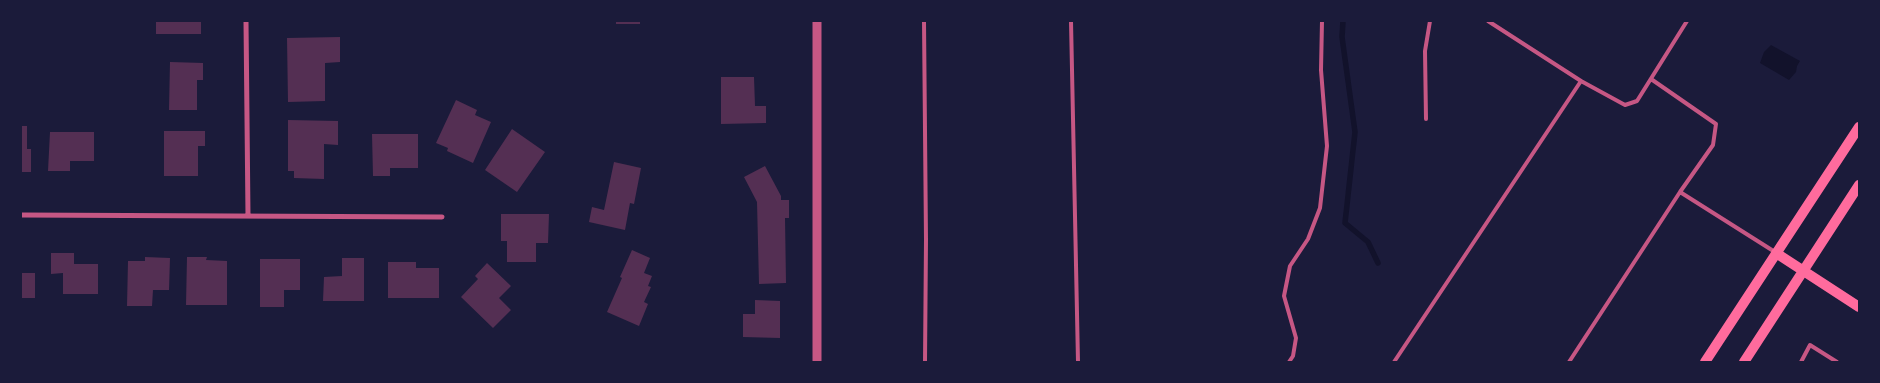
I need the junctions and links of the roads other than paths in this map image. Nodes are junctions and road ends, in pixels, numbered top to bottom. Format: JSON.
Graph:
{"nodes":[{"id":1,"x":246,"y":21,"type":"edge"},
{"id":2,"x":817,"y":21,"type":"edge"},
{"id":3,"x":924,"y":21,"type":"edge"},
{"id":4,"x":1071,"y":21,"type":"edge"},
{"id":5,"x":1322,"y":21,"type":"edge"},
{"id":6,"x":1430,"y":21,"type":"edge"},
{"id":7,"x":1488,"y":21,"type":"edge"},
{"id":8,"x":1687,"y":21,"type":"edge"},
{"id":9,"x":1651,"y":79,"type":"junction"},
{"id":10,"x":1580,"y":81,"type":"junction"},
{"id":11,"x":1426,"y":118,"type":"dead end"},
{"id":12,"x":1859,"y":127,"type":"edge"},
{"id":13,"x":1859,"y":185,"type":"edge"},
{"id":14,"x":1680,"y":192,"type":"junction"},
{"id":15,"x":21,"y":215,"type":"edge"},
{"id":16,"x":248,"y":216,"type":"junction"},
{"id":17,"x":442,"y":217,"type":"dead end"},
{"id":18,"x":1776,"y":253,"type":"junction"},
{"id":19,"x":1804,"y":271,"type":"junction"},
{"id":20,"x":1859,"y":307,"type":"edge"},
{"id":21,"x":816,"y":362,"type":"edge"},
{"id":22,"x":925,"y":362,"type":"edge"},
{"id":23,"x":1078,"y":362,"type":"edge"},
{"id":24,"x":1288,"y":362,"type":"edge"},
{"id":25,"x":1394,"y":362,"type":"edge"},
{"id":26,"x":1569,"y":362,"type":"edge"},
{"id":27,"x":1705,"y":362,"type":"edge"},
{"id":28,"x":1744,"y":362,"type":"edge"},
{"id":29,"x":1800,"y":362,"type":"edge"},
{"id":30,"x":1837,"y":362,"type":"edge"}],
"edges":[{"from":1,"to":16,"type":"street"},
{"from":2,"to":21,"type":"street"},
{"from":3,"to":22,"type":"lane"},
{"from":4,"to":23,"type":"lane"},
{"from":5,"to":24,"type":"lane"},
{"from":6,"to":11,"type":"lane"},
{"from":7,"to":10,"type":"lane"},
{"from":8,"to":9,"type":"lane"},
{"from":9,"to":10,"type":"lane"},
{"from":9,"to":14,"type":"lane"},
{"from":10,"to":25,"type":"lane"},
{"from":12,"to":18,"type":"main road"},
{"from":13,"to":19,"type":"main road"},
{"from":14,"to":18,"type":"lane"},
{"from":14,"to":26,"type":"lane"},
{"from":15,"to":16,"type":"street"},
{"from":16,"to":17,"type":"street"},
{"from":18,"to":19,"type":"main road"},
{"from":18,"to":27,"type":"main road"},
{"from":19,"to":20,"type":"main road"},
{"from":19,"to":28,"type":"main road"},
{"from":29,"to":30,"type":"lane"}]}
